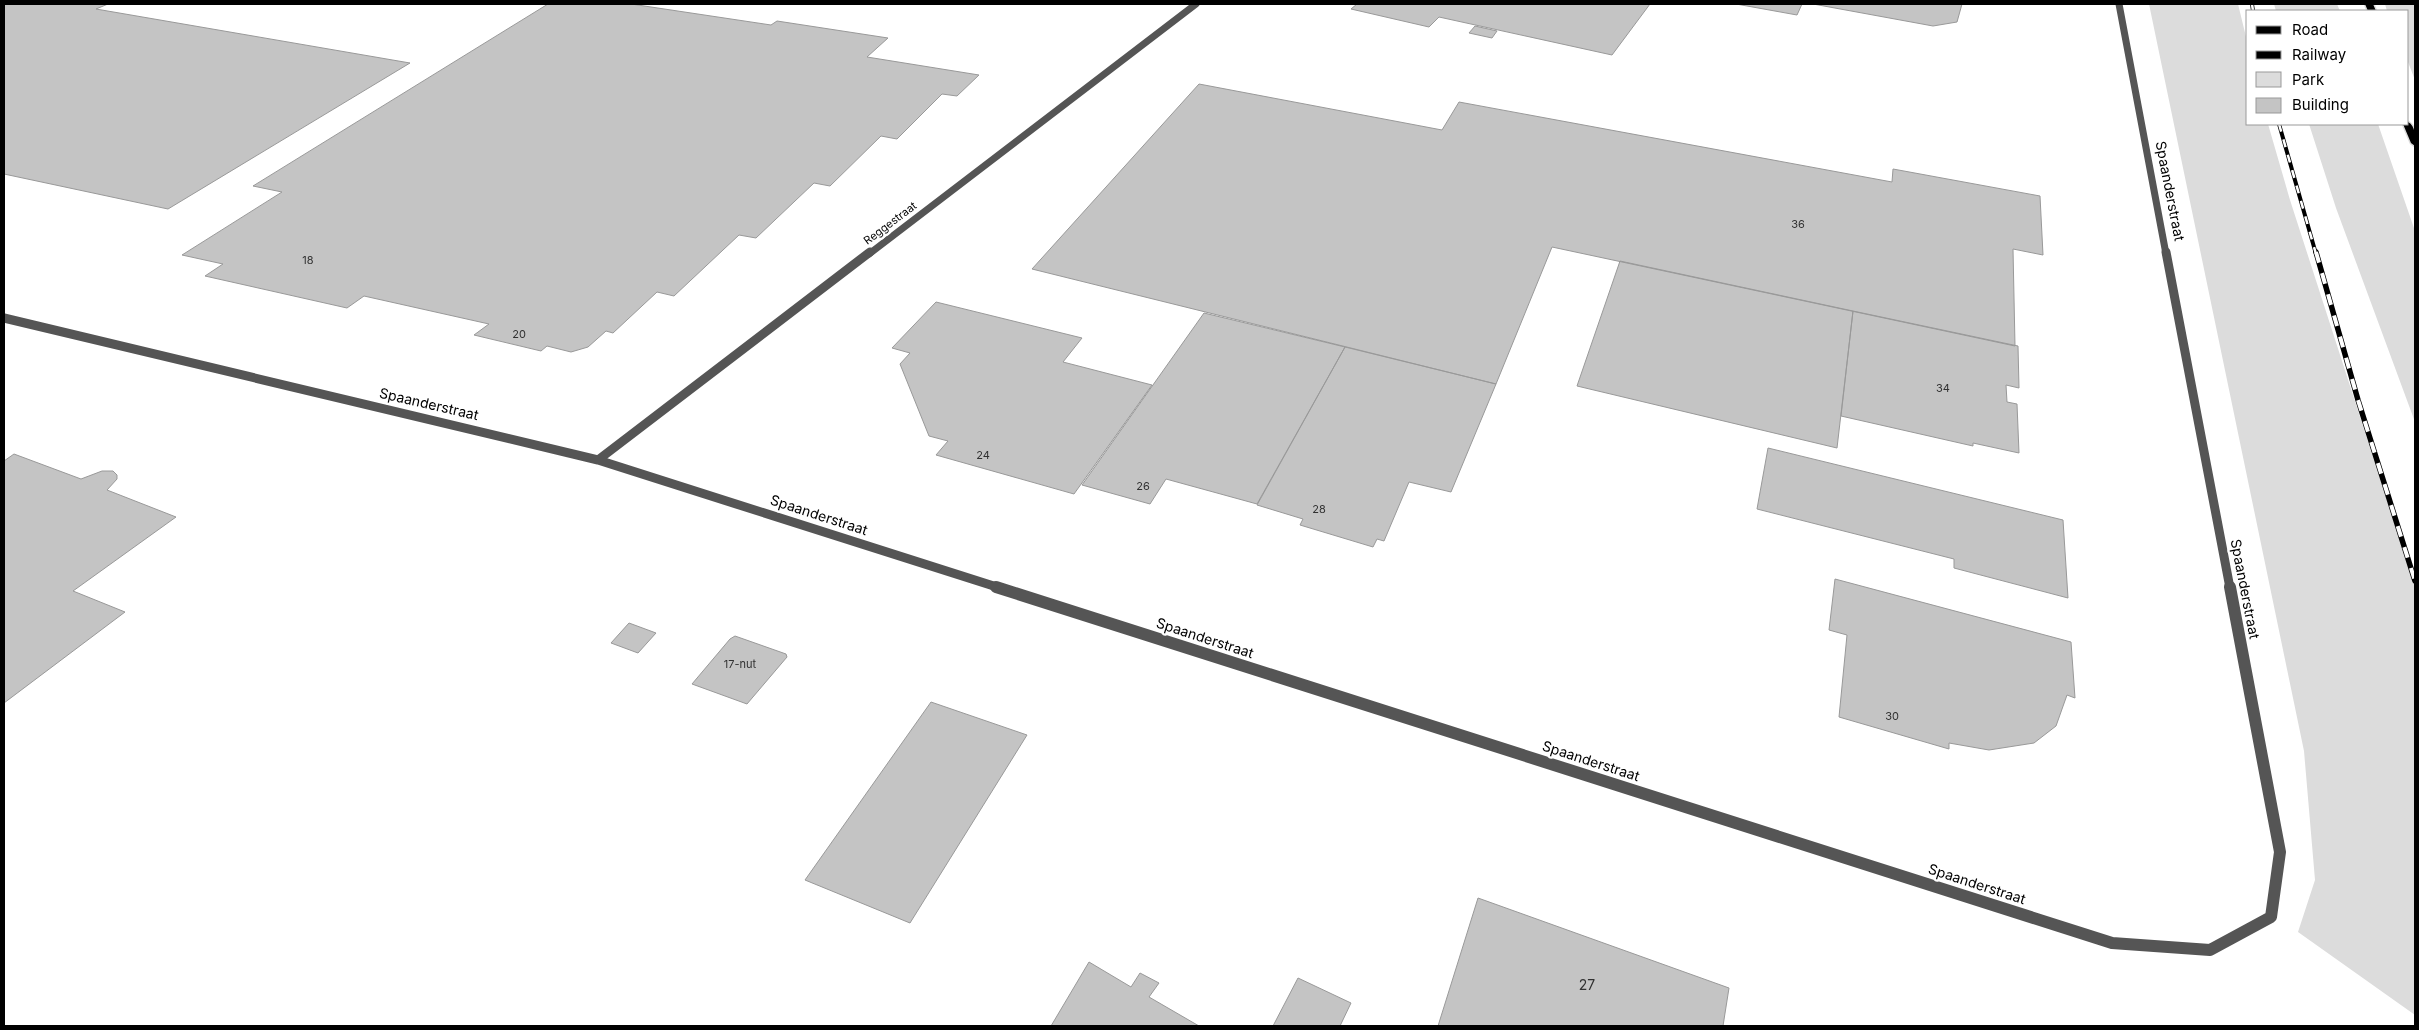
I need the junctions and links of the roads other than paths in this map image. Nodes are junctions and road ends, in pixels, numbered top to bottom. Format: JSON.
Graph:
{"nodes":[{"id":1,"x":1196,"y":4,"type":"edge"},
{"id":2,"x":2119,"y":4,"type":"edge"},
{"id":3,"x":2407,"y":125,"type":"edge"},
{"id":4,"x":2415,"y":143,"type":"edge"},
{"id":5,"x":4,"y":318,"type":"edge"},
{"id":6,"x":598,"y":460,"type":"junction"}],
"edges":[{"from":1,"to":6,"type":"street","name":"Reggestraat"},
{"from":2,"to":6,"type":"street","name":"Spaanderstraat"},
{"from":3,"to":4,"type":"main road"},
{"from":5,"to":6,"type":"street","name":"Spaanderstraat"}]}
